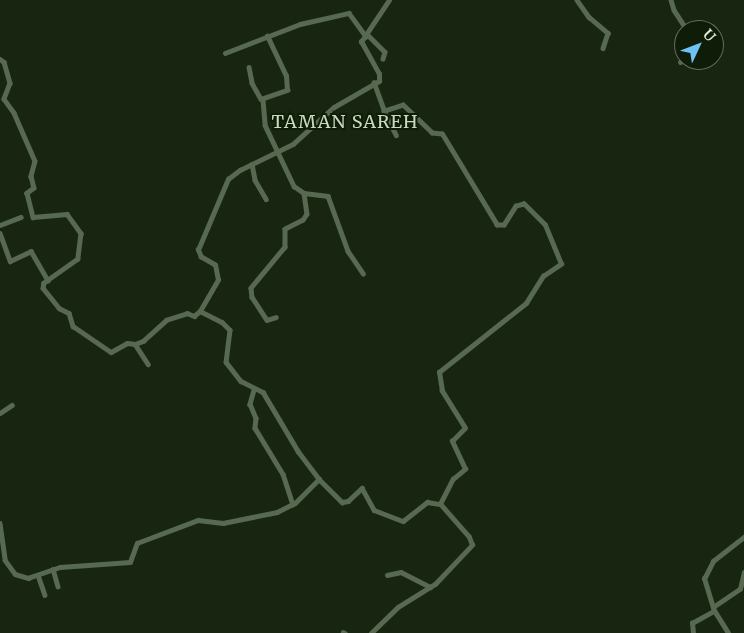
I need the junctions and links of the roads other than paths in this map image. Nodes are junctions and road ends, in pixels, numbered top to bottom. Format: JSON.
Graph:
{"nodes":[{"id":1,"x":389,"y":0,"type":"edge"},
{"id":2,"x":577,"y":0,"type":"edge"},
{"id":3,"x":671,"y":0,"type":"edge"},
{"id":4,"x":680,"y":20,"type":"edge"},
{"id":5,"x":367,"y":35,"type":"junction"},
{"id":6,"x":267,"y":36,"type":"junction"},
{"id":7,"x":603,"y":48,"type":"dead end"},
{"id":8,"x":225,"y":54,"type":"dead end"},
{"id":9,"x":0,"y":59,"type":"edge"},
{"id":10,"x":383,"y":59,"type":"dead end"},
{"id":11,"x":250,"y":67,"type":"dead end"},
{"id":12,"x":374,"y":83,"type":"junction"},
{"id":13,"x":263,"y":100,"type":"junction"},
{"id":14,"x":384,"y":111,"type":"junction"},
{"id":15,"x":396,"y":135,"type":"dead end"},
{"id":16,"x":277,"y":152,"type":"junction"},
{"id":17,"x":252,"y":164,"type":"junction"},
{"id":18,"x":304,"y":193,"type":"junction"},
{"id":19,"x":266,"y":199,"type":"dead end"},
{"id":20,"x":21,"y":217,"type":"dead end"},
{"id":21,"x":0,"y":225,"type":"edge"},
{"id":22,"x":0,"y":233,"type":"edge"},
{"id":23,"x":364,"y":273,"type":"dead end"},
{"id":24,"x":48,"y":280,"type":"junction"},
{"id":25,"x":200,"y":311,"type":"junction"},
{"id":26,"x":276,"y":317,"type":"dead end"},
{"id":27,"x":135,"y":344,"type":"junction"},
{"id":28,"x":148,"y":364,"type":"dead end"},
{"id":29,"x":254,"y":390,"type":"junction"},
{"id":30,"x":12,"y":405,"type":"dead end"},
{"id":31,"x":0,"y":413,"type":"edge"},
{"id":32,"x":319,"y":479,"type":"junction"},
{"id":33,"x":293,"y":504,"type":"junction"},
{"id":34,"x":440,"y":504,"type":"junction"},
{"id":35,"x":0,"y":523,"type":"edge"},
{"id":36,"x":744,"y":537,"type":"edge"},
{"id":37,"x":53,"y":570,"type":"junction"},
{"id":38,"x":744,"y":572,"type":"edge"},
{"id":39,"x":38,"y":575,"type":"junction"},
{"id":40,"x":387,"y":575,"type":"dead end"},
{"id":41,"x":58,"y":586,"type":"dead end"},
{"id":42,"x":430,"y":588,"type":"junction"},
{"id":43,"x":45,"y":595,"type":"dead end"},
{"id":44,"x":714,"y":609,"type":"junction"},
{"id":45,"x":371,"y":633,"type":"edge"},
{"id":46,"x":693,"y":633,"type":"edge"},
{"id":47,"x":728,"y":633,"type":"edge"}],
"edges":[{"from":1,"to":5,"type":"street"},
{"from":2,"to":7,"type":"street"},
{"from":3,"to":4,"type":"street"},
{"from":5,"to":6,"type":"street"},
{"from":5,"to":10,"type":"street"},
{"from":5,"to":12,"type":"street"},
{"from":6,"to":8,"type":"street"},
{"from":6,"to":13,"type":"street"},
{"from":9,"to":24,"type":"street"},
{"from":11,"to":13,"type":"street"},
{"from":12,"to":14,"type":"street"},
{"from":12,"to":16,"type":"street"},
{"from":13,"to":16,"type":"street"},
{"from":14,"to":15,"type":"street"},
{"from":14,"to":34,"type":"street"},
{"from":16,"to":17,"type":"street"},
{"from":16,"to":18,"type":"street"},
{"from":17,"to":19,"type":"street"},
{"from":17,"to":25,"type":"street"},
{"from":18,"to":23,"type":"street"},
{"from":18,"to":26,"type":"street"},
{"from":20,"to":21,"type":"street"},
{"from":22,"to":24,"type":"street"},
{"from":24,"to":27,"type":"street"},
{"from":25,"to":27,"type":"street"},
{"from":25,"to":29,"type":"street"},
{"from":27,"to":28,"type":"street"},
{"from":29,"to":32,"type":"street"},
{"from":29,"to":33,"type":"street"},
{"from":30,"to":31,"type":"street"},
{"from":32,"to":33,"type":"street"},
{"from":32,"to":34,"type":"street"},
{"from":33,"to":37,"type":"street"},
{"from":34,"to":42,"type":"street"},
{"from":35,"to":39,"type":"street"},
{"from":36,"to":44,"type":"street"},
{"from":37,"to":39,"type":"street"},
{"from":37,"to":41,"type":"street"},
{"from":38,"to":44,"type":"street"},
{"from":39,"to":43,"type":"street"},
{"from":40,"to":42,"type":"street"},
{"from":42,"to":45,"type":"street"},
{"from":44,"to":46,"type":"street"},
{"from":44,"to":47,"type":"street"}]}
